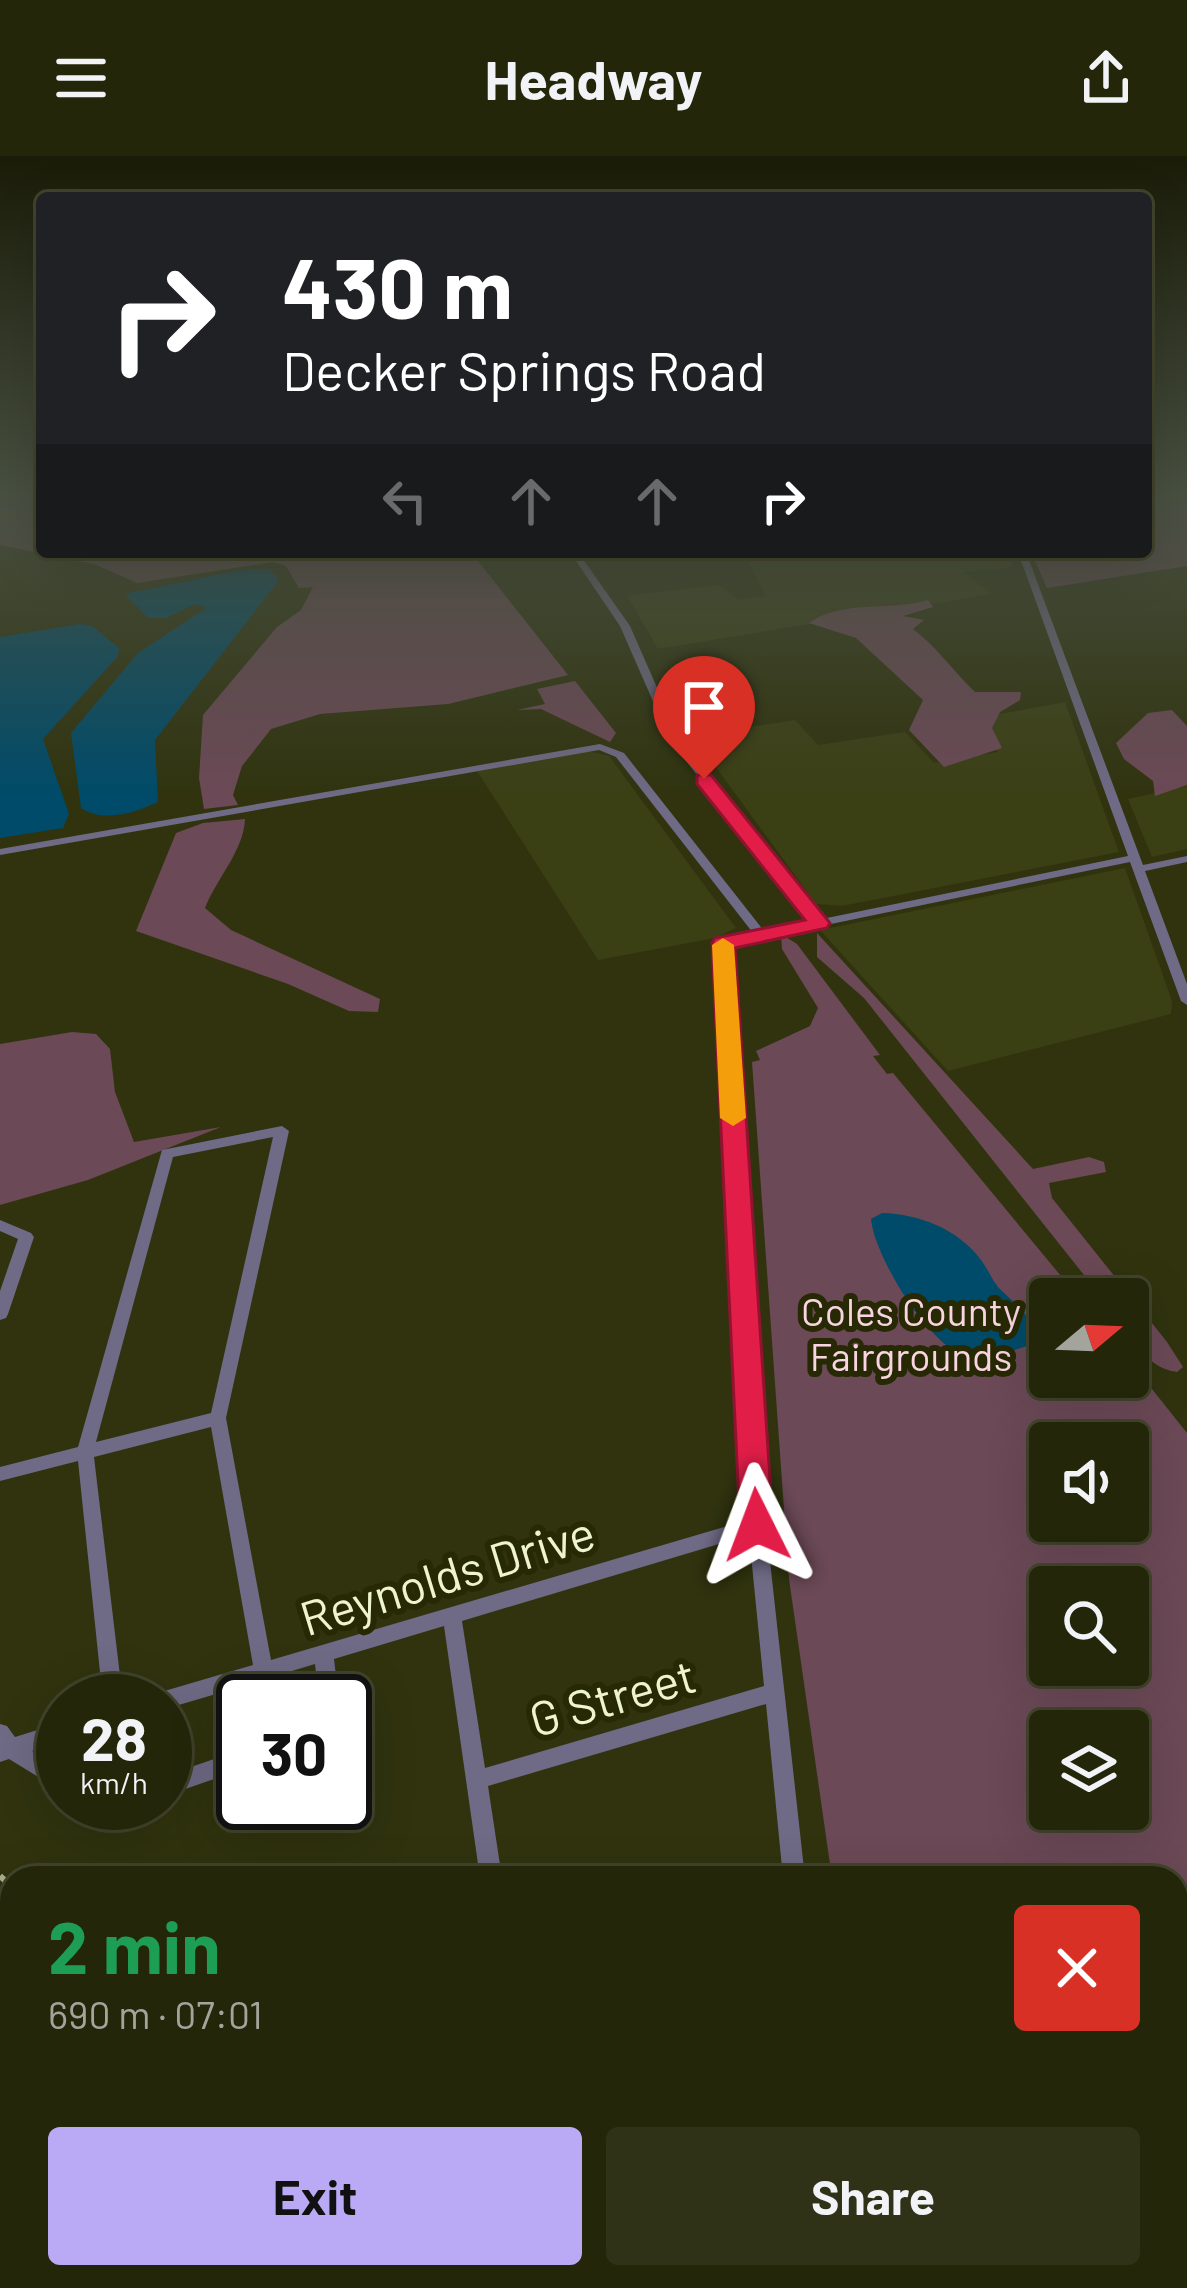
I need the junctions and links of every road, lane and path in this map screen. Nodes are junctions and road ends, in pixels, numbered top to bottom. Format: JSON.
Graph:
{"nodes":[{"id":1,"x":605,"y":596,"type":"edge"},
{"id":2,"x":1038,"y":596,"type":"edge"},
{"id":3,"x":0,"y":852,"type":"edge"},
{"id":4,"x":1187,"y":859,"type":"edge"},
{"id":5,"x":1137,"y":864,"type":"junction"},
{"id":6,"x":819,"y":923,"type":"junction"},
{"id":7,"x":761,"y":935,"type":"junction"},
{"id":8,"x":1187,"y":1001,"type":"edge"},
{"id":9,"x":0,"y":1225,"type":"edge"},
{"id":10,"x":0,"y":1314,"type":"edge"},
{"id":11,"x":218,"y":1418,"type":"junction"},
{"id":12,"x":85,"y":1450,"type":"junction"},
{"id":13,"x":0,"y":1474,"type":"edge"},
{"id":14,"x":757,"y":1525,"type":"junction"},
{"id":15,"x":452,"y":1616,"type":"junction"},
{"id":16,"x":324,"y":1656,"type":"junction"},
{"id":17,"x":264,"y":1673,"type":"junction"},
{"id":18,"x":110,"y":1674,"type":"edge"},
{"id":19,"x":326,"y":1674,"type":"edge"},
{"id":20,"x":192,"y":1693,"type":"edge"},
{"id":21,"x":772,"y":1693,"type":"junction"},
{"id":22,"x":36,"y":1737,"type":"edge"},
{"id":23,"x":4,"y":1745,"type":"edge"},
{"id":24,"x":36,"y":1766,"type":"edge"},
{"id":25,"x":476,"y":1780,"type":"junction"},
{"id":26,"x":489,"y":1866,"type":"edge"},
{"id":27,"x":793,"y":1866,"type":"edge"}],
"edges":[{"from":1,"to":6,"type":"street"},
{"from":2,"to":5,"type":"street"},
{"from":3,"to":7,"type":"street"},
{"from":4,"to":5,"type":"street"},
{"from":5,"to":6,"type":"street"},
{"from":5,"to":8,"type":"street"},
{"from":6,"to":7,"type":"street"},
{"from":7,"to":14,"type":"street"},
{"from":9,"to":10,"type":"street"},
{"from":11,"to":12,"type":"street"},
{"from":11,"to":12,"type":"street"},
{"from":11,"to":17,"type":"street"},
{"from":12,"to":13,"type":"street"},
{"from":12,"to":18,"type":"street"},
{"from":14,"to":15,"type":"street","name":"Reynolds Drive"},
{"from":14,"to":21,"type":"street"},
{"from":15,"to":16,"type":"street","name":"Reynolds Drive"},
{"from":15,"to":25,"type":"street"},
{"from":16,"to":17,"type":"street","name":"Reynolds Drive"},
{"from":16,"to":19,"type":"street"},
{"from":17,"to":20,"type":"street","name":"Reynolds Drive"},
{"from":21,"to":25,"type":"street","name":"G Street"},
{"from":21,"to":27,"type":"street"},
{"from":22,"to":23,"type":"street"},
{"from":23,"to":24,"type":"street"},
{"from":25,"to":26,"type":"street"}]}
